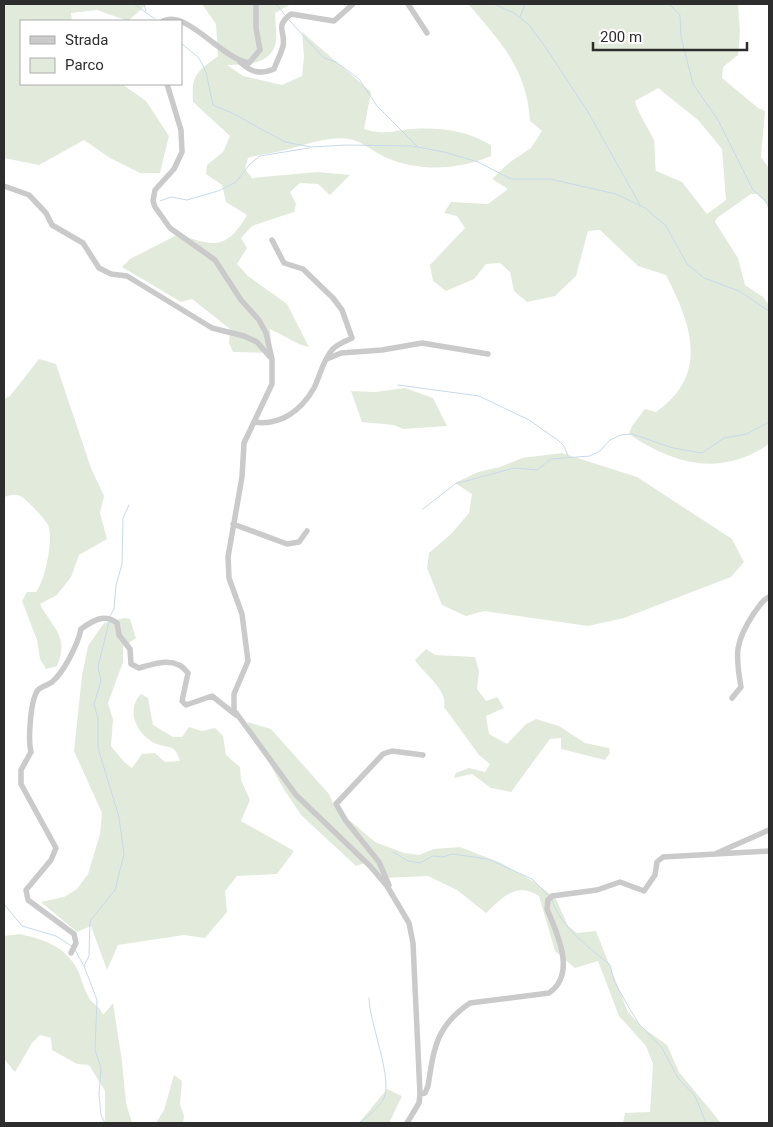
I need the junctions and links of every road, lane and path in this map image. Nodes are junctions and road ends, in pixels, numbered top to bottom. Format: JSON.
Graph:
{"nodes":[{"id":1,"x":256,"y":4,"type":"edge"},
{"id":2,"x":352,"y":4,"type":"edge"},
{"id":3,"x":408,"y":4,"type":"edge"},
{"id":4,"x":182,"y":22,"type":"edge"},
{"id":5,"x":427,"y":32,"type":"dead end"},
{"id":6,"x":240,"y":62,"type":"junction"},
{"id":7,"x":166,"y":85,"type":"edge"},
{"id":8,"x":4,"y":186,"type":"edge"},
{"id":9,"x":272,"y":240,"type":"dead end"},
{"id":10,"x":488,"y":354,"type":"dead end"},
{"id":11,"x":272,"y":359,"type":"junction"},
{"id":12,"x":327,"y":359,"type":"junction"},
{"id":13,"x":254,"y":422,"type":"junction"},
{"id":14,"x":232,"y":524,"type":"junction"},
{"id":15,"x":307,"y":531,"type":"dead end"},
{"id":16,"x":769,"y":597,"type":"edge"},
{"id":17,"x":732,"y":698,"type":"dead end"},
{"id":18,"x":237,"y":716,"type":"junction"},
{"id":19,"x":423,"y":755,"type":"dead end"},
{"id":20,"x":769,"y":830,"type":"edge"},
{"id":21,"x":769,"y":851,"type":"edge"},
{"id":22,"x":713,"y":854,"type":"junction"},
{"id":23,"x":393,"y":894,"type":"junction"},
{"id":24,"x":71,"y":953,"type":"dead end"},
{"id":25,"x":420,"y":1094,"type":"junction"},
{"id":26,"x":407,"y":1123,"type":"edge"}],
"edges":[{"from":1,"to":6,"type":"street"},
{"from":2,"to":6,"type":"street"},
{"from":3,"to":5,"type":"street"},
{"from":4,"to":6,"type":"street"},
{"from":7,"to":11,"type":"street"},
{"from":8,"to":11,"type":"street"},
{"from":9,"to":12,"type":"street"},
{"from":10,"to":12,"type":"street"},
{"from":11,"to":13,"type":"street"},
{"from":12,"to":13,"type":"street"},
{"from":13,"to":14,"type":"street"},
{"from":14,"to":15,"type":"street"},
{"from":14,"to":18,"type":"street"},
{"from":16,"to":17,"type":"street"},
{"from":18,"to":23,"type":"street"},
{"from":18,"to":24,"type":"street"},
{"from":19,"to":23,"type":"street"},
{"from":20,"to":22,"type":"street"},
{"from":21,"to":22,"type":"street"},
{"from":22,"to":25,"type":"street"},
{"from":23,"to":25,"type":"street"},
{"from":25,"to":26,"type":"street"}]}
